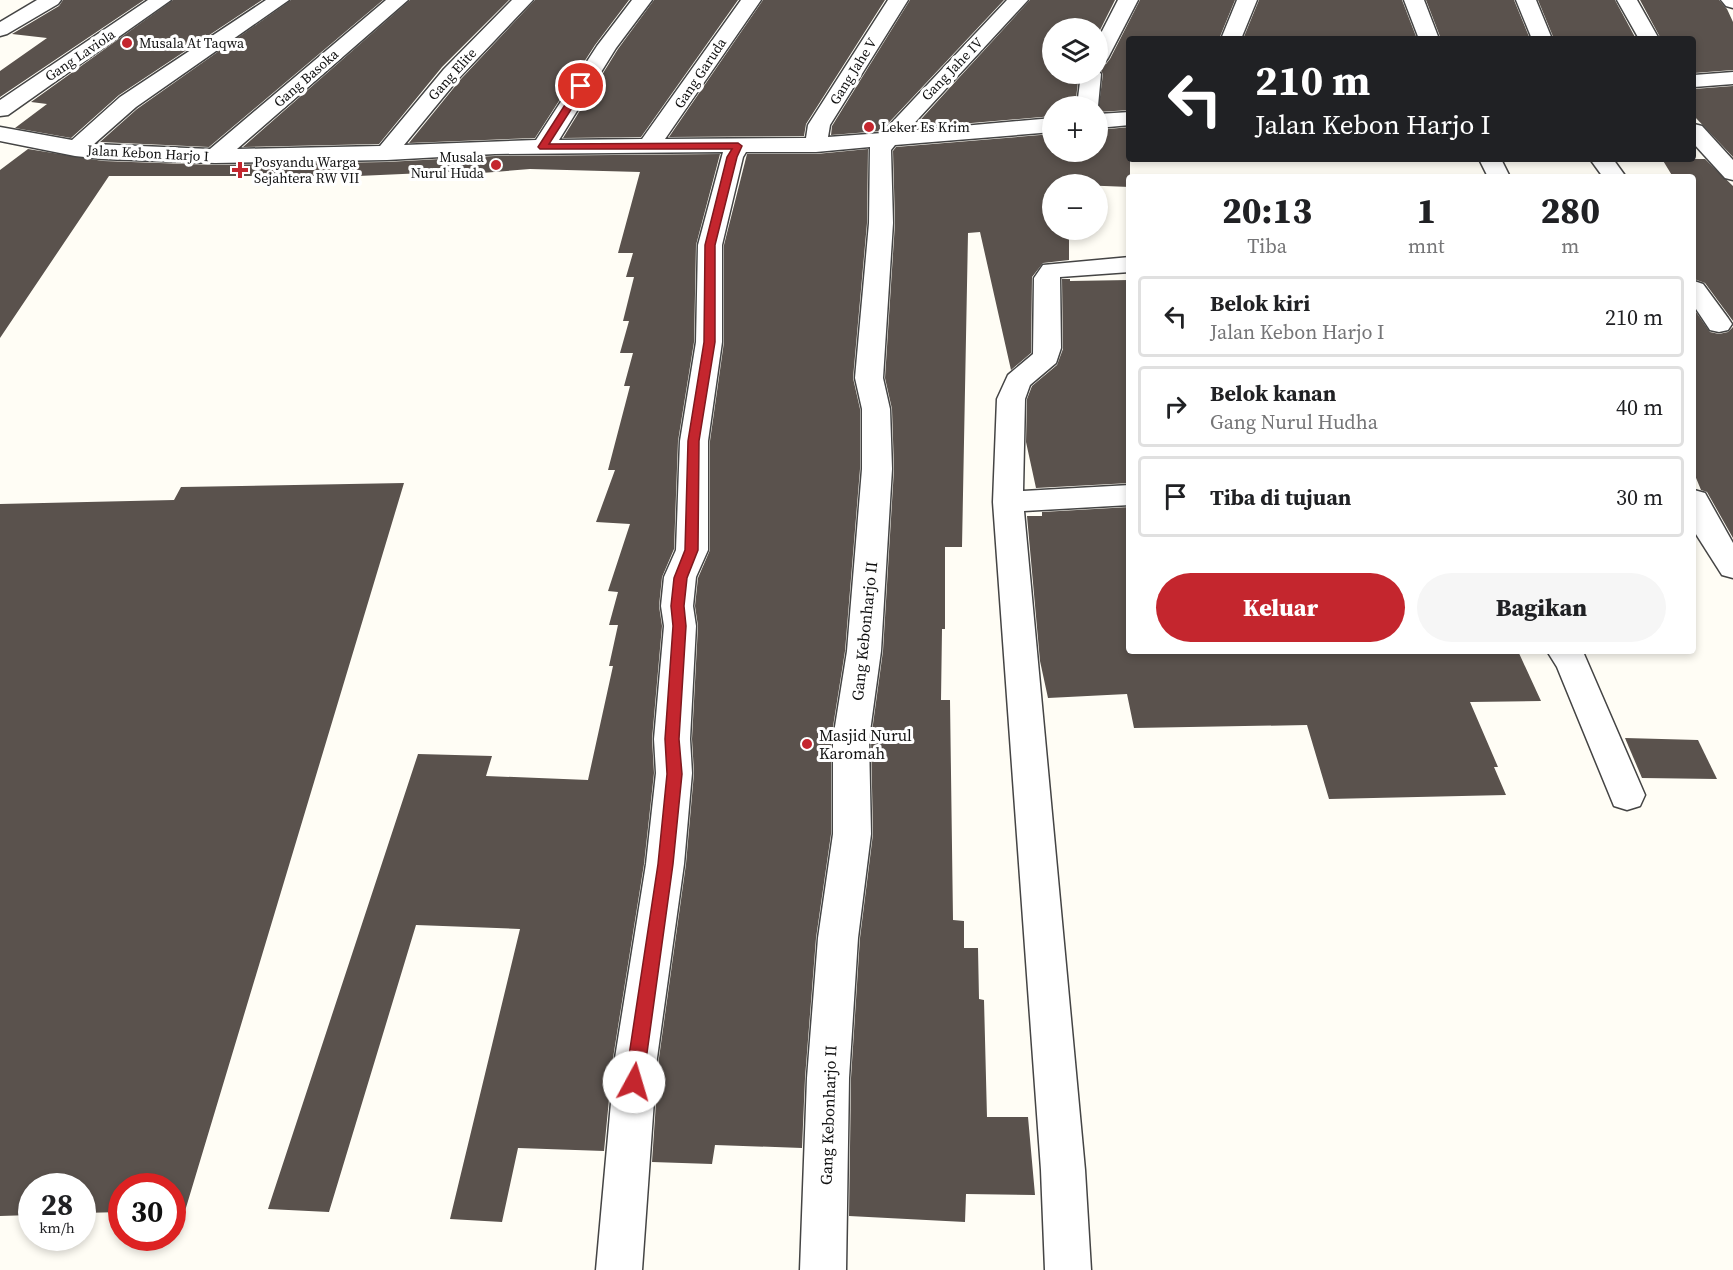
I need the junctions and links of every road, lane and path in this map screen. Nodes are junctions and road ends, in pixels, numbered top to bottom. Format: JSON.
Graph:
{"nodes":[{"id":1,"x":51,"y":0,"type":"edge"},
{"id":2,"x":161,"y":0,"type":"edge"},
{"id":3,"x":279,"y":0,"type":"edge"},
{"id":4,"x":398,"y":0,"type":"edge"},
{"id":5,"x":523,"y":0,"type":"edge"},
{"id":6,"x":642,"y":0,"type":"edge"},
{"id":7,"x":751,"y":0,"type":"edge"},
{"id":8,"x":898,"y":0,"type":"edge"},
{"id":9,"x":1018,"y":0,"type":"edge"},
{"id":10,"x":1128,"y":0,"type":"edge"},
{"id":11,"x":1247,"y":0,"type":"edge"},
{"id":12,"x":1414,"y":0,"type":"edge"},
{"id":13,"x":1526,"y":0,"type":"edge"},
{"id":14,"x":1627,"y":0,"type":"edge"},
{"id":15,"x":0,"y":30,"type":"edge"},
{"id":16,"x":1232,"y":36,"type":"edge"},
{"id":17,"x":1428,"y":36,"type":"edge"},
{"id":18,"x":1541,"y":36,"type":"edge"},
{"id":19,"x":1647,"y":36,"type":"edge"},
{"id":20,"x":1108,"y":39,"type":"edge"},
{"id":21,"x":1733,"y":78,"type":"edge"},
{"id":22,"x":1696,"y":81,"type":"edge"},
{"id":23,"x":0,"y":110,"type":"edge"},
{"id":24,"x":1126,"y":118,"type":"edge"},
{"id":25,"x":1108,"y":120,"type":"edge"},
{"id":26,"x":1042,"y":125,"type":"edge"},
{"id":27,"x":1696,"y":133,"type":"edge"},
{"id":28,"x":0,"y":134,"type":"edge"},
{"id":29,"x":888,"y":140,"type":"junction"},
{"id":30,"x":816,"y":145,"type":"junction"},
{"id":31,"x":649,"y":146,"type":"junction"},
{"id":32,"x":738,"y":146,"type":"junction"},
{"id":33,"x":543,"y":147,"type":"junction"},
{"id":34,"x":75,"y":149,"type":"junction"},
{"id":35,"x":387,"y":153,"type":"junction"},
{"id":36,"x":214,"y":156,"type":"junction"},
{"id":37,"x":1603,"y":162,"type":"edge"},
{"id":38,"x":1733,"y":173,"type":"edge"},
{"id":39,"x":1613,"y":174,"type":"edge"},
{"id":40,"x":1126,"y":264,"type":"edge"},
{"id":41,"x":1696,"y":292,"type":"edge"},
{"id":42,"x":1719,"y":324,"type":"dead end"},
{"id":43,"x":1126,"y":495,"type":"edge"},
{"id":44,"x":1008,"y":502,"type":"junction"},
{"id":45,"x":1696,"y":508,"type":"edge"},
{"id":46,"x":1702,"y":534,"type":"edge"},
{"id":47,"x":1733,"y":567,"type":"edge"},
{"id":48,"x":1566,"y":654,"type":"edge"},
{"id":49,"x":1627,"y":795,"type":"dead end"},
{"id":50,"x":619,"y":1270,"type":"edge"},
{"id":51,"x":823,"y":1270,"type":"edge"},
{"id":52,"x":1068,"y":1270,"type":"edge"}],
"edges":[{"from":1,"to":15,"type":"street"},
{"from":2,"to":23,"type":"street","name":"Gang Laviola"},
{"from":3,"to":34,"type":"street"},
{"from":4,"to":36,"type":"street","name":"Gang Basoka"},
{"from":5,"to":35,"type":"street","name":"Gang Elite"},
{"from":6,"to":33,"type":"street"},
{"from":7,"to":31,"type":"street","name":"Gang Garuda"},
{"from":8,"to":30,"type":"street","name":"Gang Jahe V"},
{"from":9,"to":29,"type":"street","name":"Gang Jahe IV"},
{"from":10,"to":20,"type":"street"},
{"from":11,"to":16,"type":"street"},
{"from":12,"to":17,"type":"street"},
{"from":13,"to":18,"type":"street"},
{"from":14,"to":19,"type":"street"},
{"from":21,"to":22,"type":"street"},
{"from":24,"to":25,"type":"street"},
{"from":26,"to":29,"type":"street","name":"Jalan Kebon Harjo I"},
{"from":27,"to":38,"type":"street"},
{"from":28,"to":34,"type":"street","name":"Jalan Kebon Harjo I"},
{"from":29,"to":30,"type":"street","name":"Jalan Kebon Harjo I"},
{"from":29,"to":51,"type":"street","name":"Gang Kebonharjo II"},
{"from":30,"to":32,"type":"street","name":"Jalan Kebon Harjo I"},
{"from":31,"to":32,"type":"street","name":"Jalan Kebon Harjo I"},
{"from":31,"to":33,"type":"street","name":"Jalan Kebon Harjo I"},
{"from":32,"to":50,"type":"street"},
{"from":33,"to":35,"type":"street","name":"Jalan Kebon Harjo I"},
{"from":34,"to":36,"type":"street","name":"Jalan Kebon Harjo I"},
{"from":35,"to":36,"type":"street","name":"Jalan Kebon Harjo I"},
{"from":37,"to":39,"type":"street"},
{"from":40,"to":44,"type":"street"},
{"from":41,"to":42,"type":"street"},
{"from":43,"to":44,"type":"street"},
{"from":44,"to":52,"type":"street"},
{"from":45,"to":46,"type":"street"},
{"from":46,"to":47,"type":"street"},
{"from":48,"to":49,"type":"street"}]}
